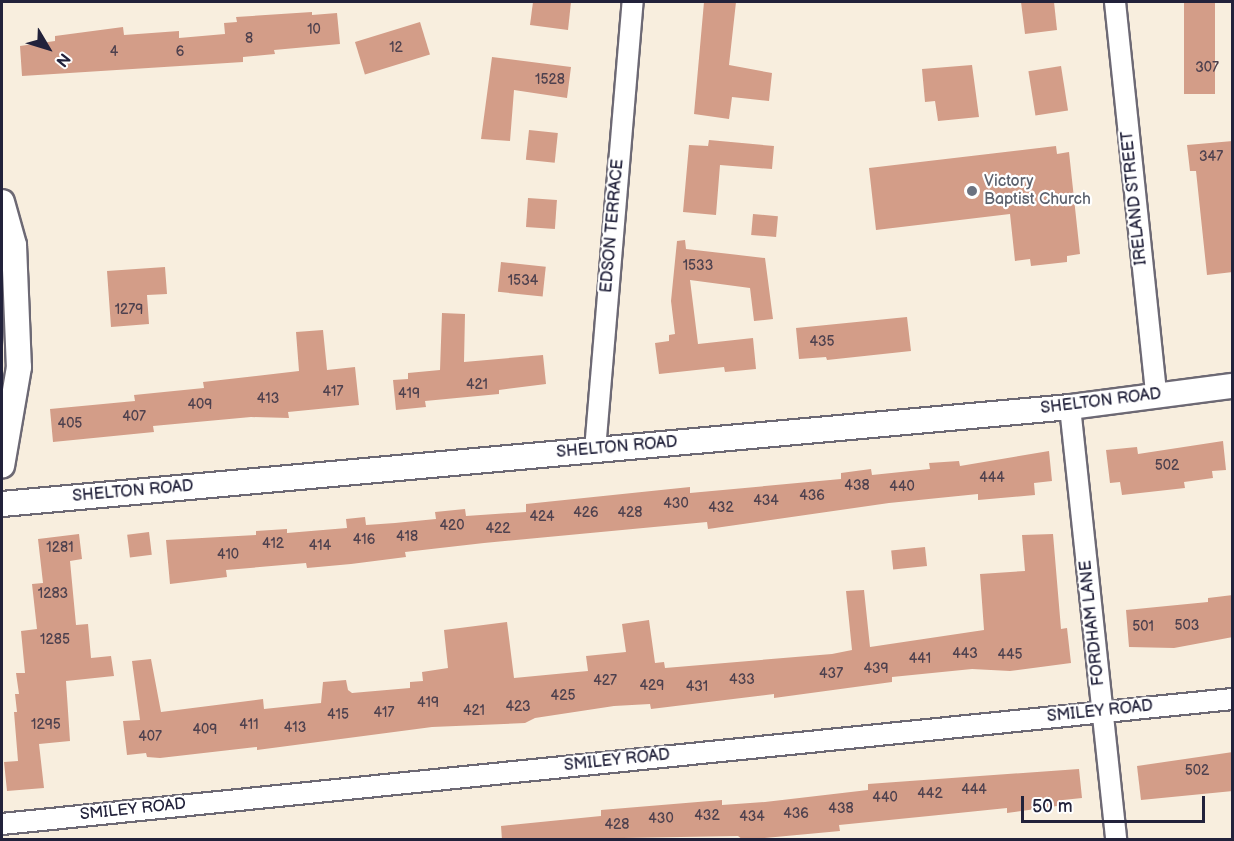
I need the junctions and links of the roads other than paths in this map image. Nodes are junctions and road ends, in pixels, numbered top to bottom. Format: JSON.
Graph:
{"nodes":[{"id":1,"x":633,"y":2,"type":"edge"},
{"id":2,"x":1115,"y":2,"type":"edge"},
{"id":3,"x":2,"y":202,"type":"edge"},
{"id":4,"x":1233,"y":386,"type":"edge"},
{"id":5,"x":1156,"y":394,"type":"junction"},
{"id":6,"x":1070,"y":407,"type":"junction"},
{"id":7,"x":595,"y":450,"type":"junction"},
{"id":8,"x":2,"y":466,"type":"edge"},
{"id":9,"x":2,"y":504,"type":"edge"},
{"id":10,"x":1233,"y":699,"type":"edge"},
{"id":11,"x":1102,"y":711,"type":"junction"},
{"id":12,"x":2,"y":824,"type":"edge"},
{"id":13,"x":1116,"y":840,"type":"edge"}],
"edges":[{"from":1,"to":7,"type":"street","name":"EDSON TERRACE"},
{"from":2,"to":5,"type":"street","name":"IRELAND STREET"},
{"from":3,"to":8,"type":"street"},
{"from":4,"to":5,"type":"street","name":"SHELTON ROAD"},
{"from":5,"to":6,"type":"street","name":"SHELTON ROAD"},
{"from":6,"to":7,"type":"street","name":"SHELTON ROAD"},
{"from":6,"to":11,"type":"street","name":"FORDHAM LANE"},
{"from":7,"to":9,"type":"street","name":"SHELTON ROAD"},
{"from":10,"to":11,"type":"street","name":"SMILEY ROAD"},
{"from":11,"to":12,"type":"street","name":"SMILEY ROAD"},
{"from":11,"to":13,"type":"street","name":"FORDHAM LANE"}]}
